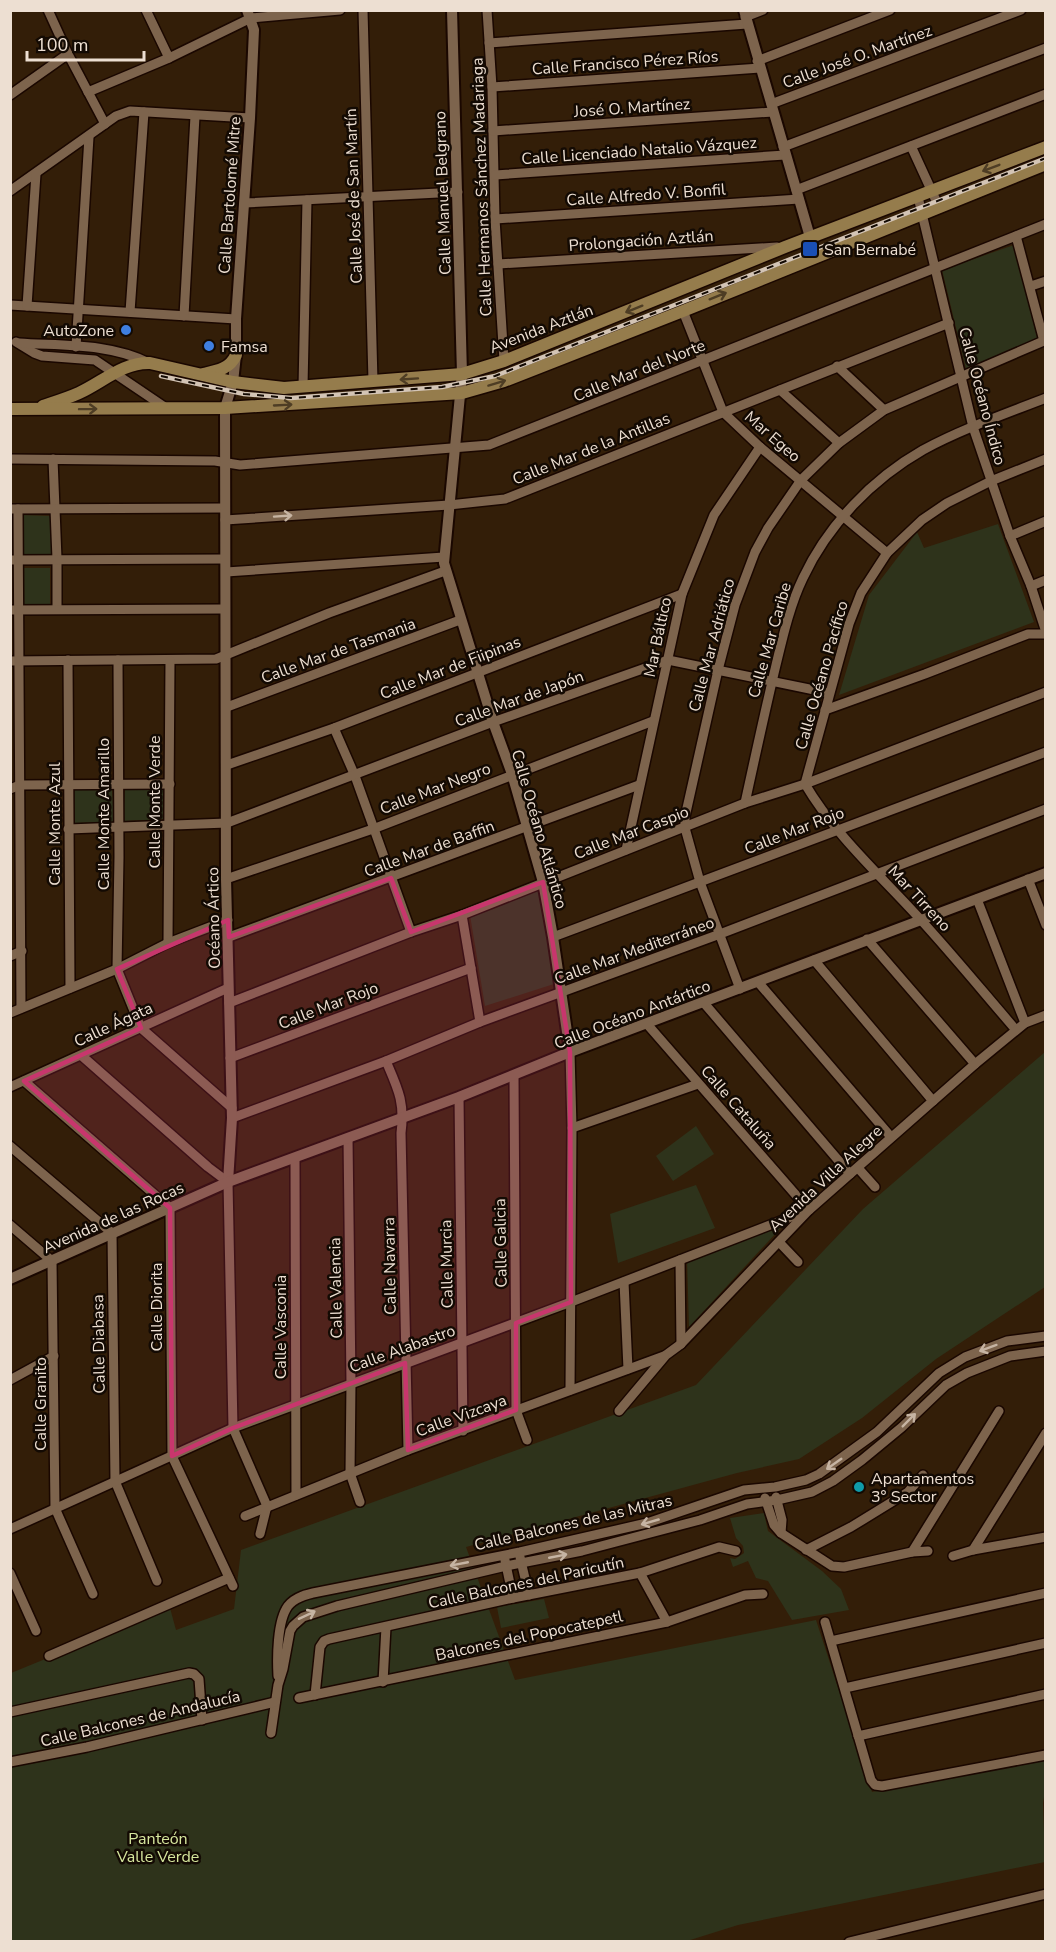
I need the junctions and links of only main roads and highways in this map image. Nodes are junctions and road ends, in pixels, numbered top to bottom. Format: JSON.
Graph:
{"nodes":[{"id":1,"x":1046,"y":147,"type":"edge"},
{"id":2,"x":1046,"y":164,"type":"edge"},
{"id":3,"x":236,"y":355,"type":"road end"},
{"id":4,"x":201,"y":375,"type":"junction"},
{"id":5,"x":10,"y":409,"type":"edge"},
{"id":6,"x":30,"y":409,"type":"junction"}],
"edges":[{"from":1,"to":4,"type":"main road","name":"Avenida Aztlán","one_way":true},
{"from":6,"to":2,"type":"main road","name":"Avenida Aztlán","one_way":true},
{"from":3,"to":4,"type":"main road"},
{"from":4,"to":6,"type":"main road","name":"Avenida Aztlán"},
{"from":5,"to":6,"type":"main road","name":"Avenida Aztlán"}]}
